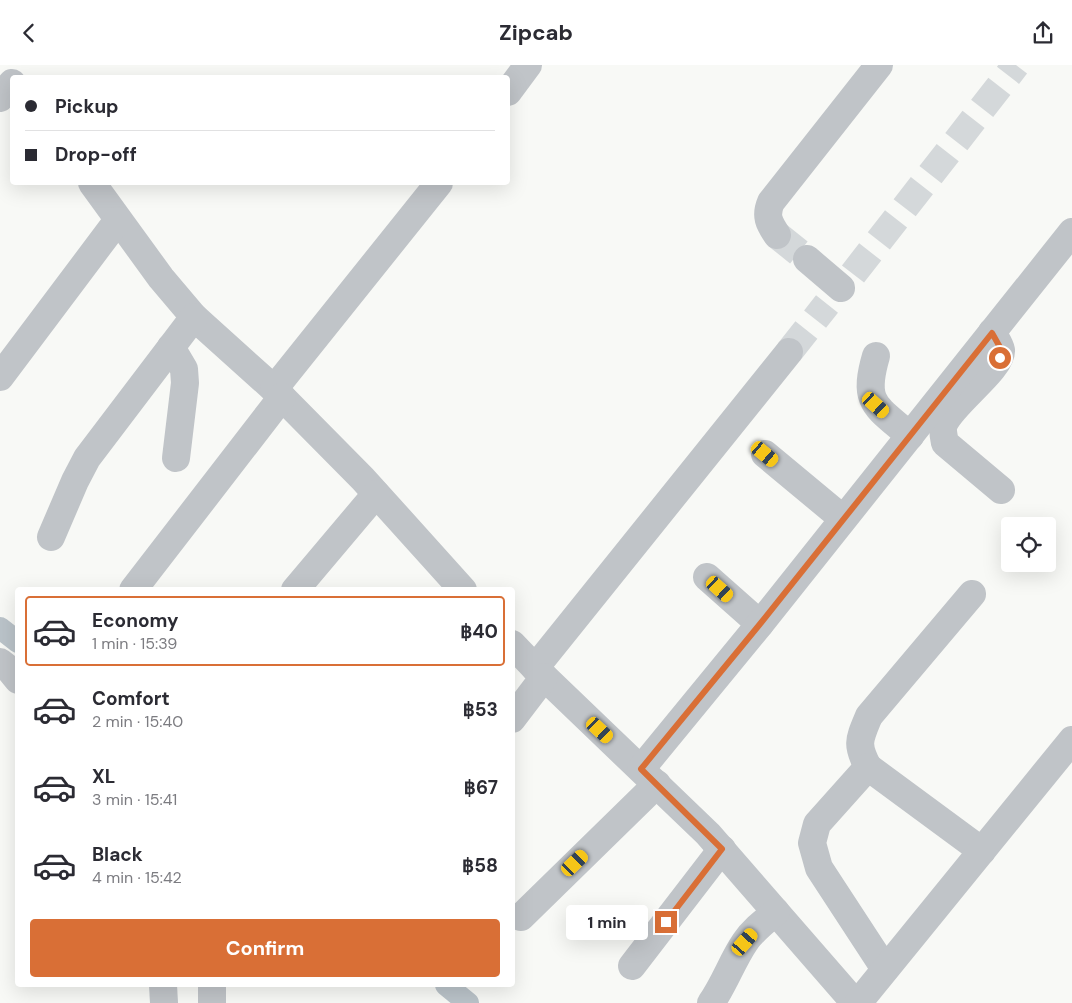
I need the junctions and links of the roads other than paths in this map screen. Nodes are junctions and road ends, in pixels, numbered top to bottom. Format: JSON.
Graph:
{"nodes":[{"id":1,"x":528,"y":65,"type":"edge"},
{"id":2,"x":879,"y":65,"type":"edge"},
{"id":3,"x":10,"y":83,"type":"edge"},
{"id":4,"x":510,"y":89,"type":"edge"},
{"id":5,"x":0,"y":98,"type":"edge"},
{"id":6,"x":93,"y":185,"type":"edge"},
{"id":7,"x":437,"y":185,"type":"edge"},
{"id":8,"x":118,"y":220,"type":"junction"},
{"id":9,"x":1072,"y":232,"type":"edge"},
{"id":10,"x":777,"y":235,"type":"tunnel mouth"},
{"id":11,"x":808,"y":259,"type":"tunnel mouth"},
{"id":12,"x":841,"y":289,"type":"dead end"},
{"id":13,"x":194,"y":317,"type":"junction"},
{"id":14,"x":992,"y":333,"type":"junction"},
{"id":15,"x":171,"y":347,"type":"junction"},
{"id":16,"x":788,"y":352,"type":"tunnel mouth"},
{"id":17,"x":876,"y":356,"type":"dead end"},
{"id":18,"x":0,"y":377,"type":"edge"},
{"id":19,"x":278,"y":393,"type":"junction"},
{"id":20,"x":910,"y":435,"type":"junction"},
{"id":21,"x":765,"y":454,"type":"dead end"},
{"id":22,"x":176,"y":459,"type":"dead end"},
{"id":23,"x":1001,"y":490,"type":"dead end"},
{"id":24,"x":376,"y":494,"type":"junction"},
{"id":25,"x":842,"y":518,"type":"junction"},
{"id":26,"x":51,"y":537,"type":"dead end"},
{"id":27,"x":708,"y":577,"type":"dead end"},
{"id":28,"x":135,"y":587,"type":"edge"},
{"id":29,"x":298,"y":587,"type":"edge"},
{"id":30,"x":458,"y":587,"type":"edge"},
{"id":31,"x":972,"y":594,"type":"dead end"},
{"id":32,"x":760,"y":624,"type":"junction"},
{"id":33,"x":515,"y":646,"type":"edge"},
{"id":34,"x":0,"y":662,"type":"edge"},
{"id":35,"x":540,"y":673,"type":"junction"},
{"id":36,"x":15,"y":676,"type":"edge"},
{"id":37,"x":515,"y":714,"type":"edge"},
{"id":38,"x":1072,"y":740,"type":"edge"},
{"id":39,"x":868,"y":767,"type":"junction"},
{"id":40,"x":649,"y":776,"type":"junction"},
{"id":41,"x":722,"y":849,"type":"junction"},
{"id":42,"x":982,"y":851,"type":"junction"},
{"id":43,"x":776,"y":912,"type":"junction"},
{"id":44,"x":521,"y":917,"type":"dead end"},
{"id":45,"x":632,"y":965,"type":"dead end"},
{"id":46,"x":886,"y":969,"type":"junction"},
{"id":47,"x":163,"y":987,"type":"edge"},
{"id":48,"x":212,"y":987,"type":"edge"},
{"id":49,"x":164,"y":1003,"type":"edge"},
{"id":50,"x":212,"y":1003,"type":"edge"},
{"id":51,"x":711,"y":1003,"type":"edge"},
{"id":52,"x":857,"y":1003,"type":"edge"}],
"edges":[{"from":1,"to":4,"type":"street"},
{"from":2,"to":10,"type":"street"},
{"from":3,"to":5,"type":"street"},
{"from":6,"to":8,"type":"street"},
{"from":7,"to":19,"type":"street"},
{"from":8,"to":13,"type":"street"},
{"from":8,"to":18,"type":"street"},
{"from":9,"to":14,"type":"street"},
{"from":11,"to":12,"type":"street"},
{"from":13,"to":15,"type":"street"},
{"from":13,"to":19,"type":"street"},
{"from":14,"to":20,"type":"street"},
{"from":14,"to":23,"type":"street"},
{"from":15,"to":22,"type":"street"},
{"from":15,"to":26,"type":"street"},
{"from":16,"to":35,"type":"street"},
{"from":17,"to":20,"type":"street"},
{"from":19,"to":24,"type":"street"},
{"from":19,"to":28,"type":"street"},
{"from":20,"to":25,"type":"street"},
{"from":21,"to":25,"type":"street"},
{"from":24,"to":29,"type":"street"},
{"from":24,"to":30,"type":"street"},
{"from":25,"to":32,"type":"street"},
{"from":27,"to":32,"type":"street"},
{"from":31,"to":39,"type":"street"},
{"from":32,"to":40,"type":"street"},
{"from":33,"to":35,"type":"street"},
{"from":34,"to":36,"type":"street"},
{"from":35,"to":37,"type":"street"},
{"from":35,"to":40,"type":"street"},
{"from":38,"to":42,"type":"street"},
{"from":39,"to":42,"type":"street"},
{"from":39,"to":46,"type":"street"},
{"from":40,"to":41,"type":"street"},
{"from":40,"to":44,"type":"street"},
{"from":41,"to":43,"type":"street"},
{"from":41,"to":45,"type":"street"},
{"from":42,"to":46,"type":"street"},
{"from":43,"to":51,"type":"street"},
{"from":43,"to":52,"type":"street"},
{"from":46,"to":52,"type":"street"},
{"from":47,"to":49,"type":"street"},
{"from":48,"to":50,"type":"street"}]}
